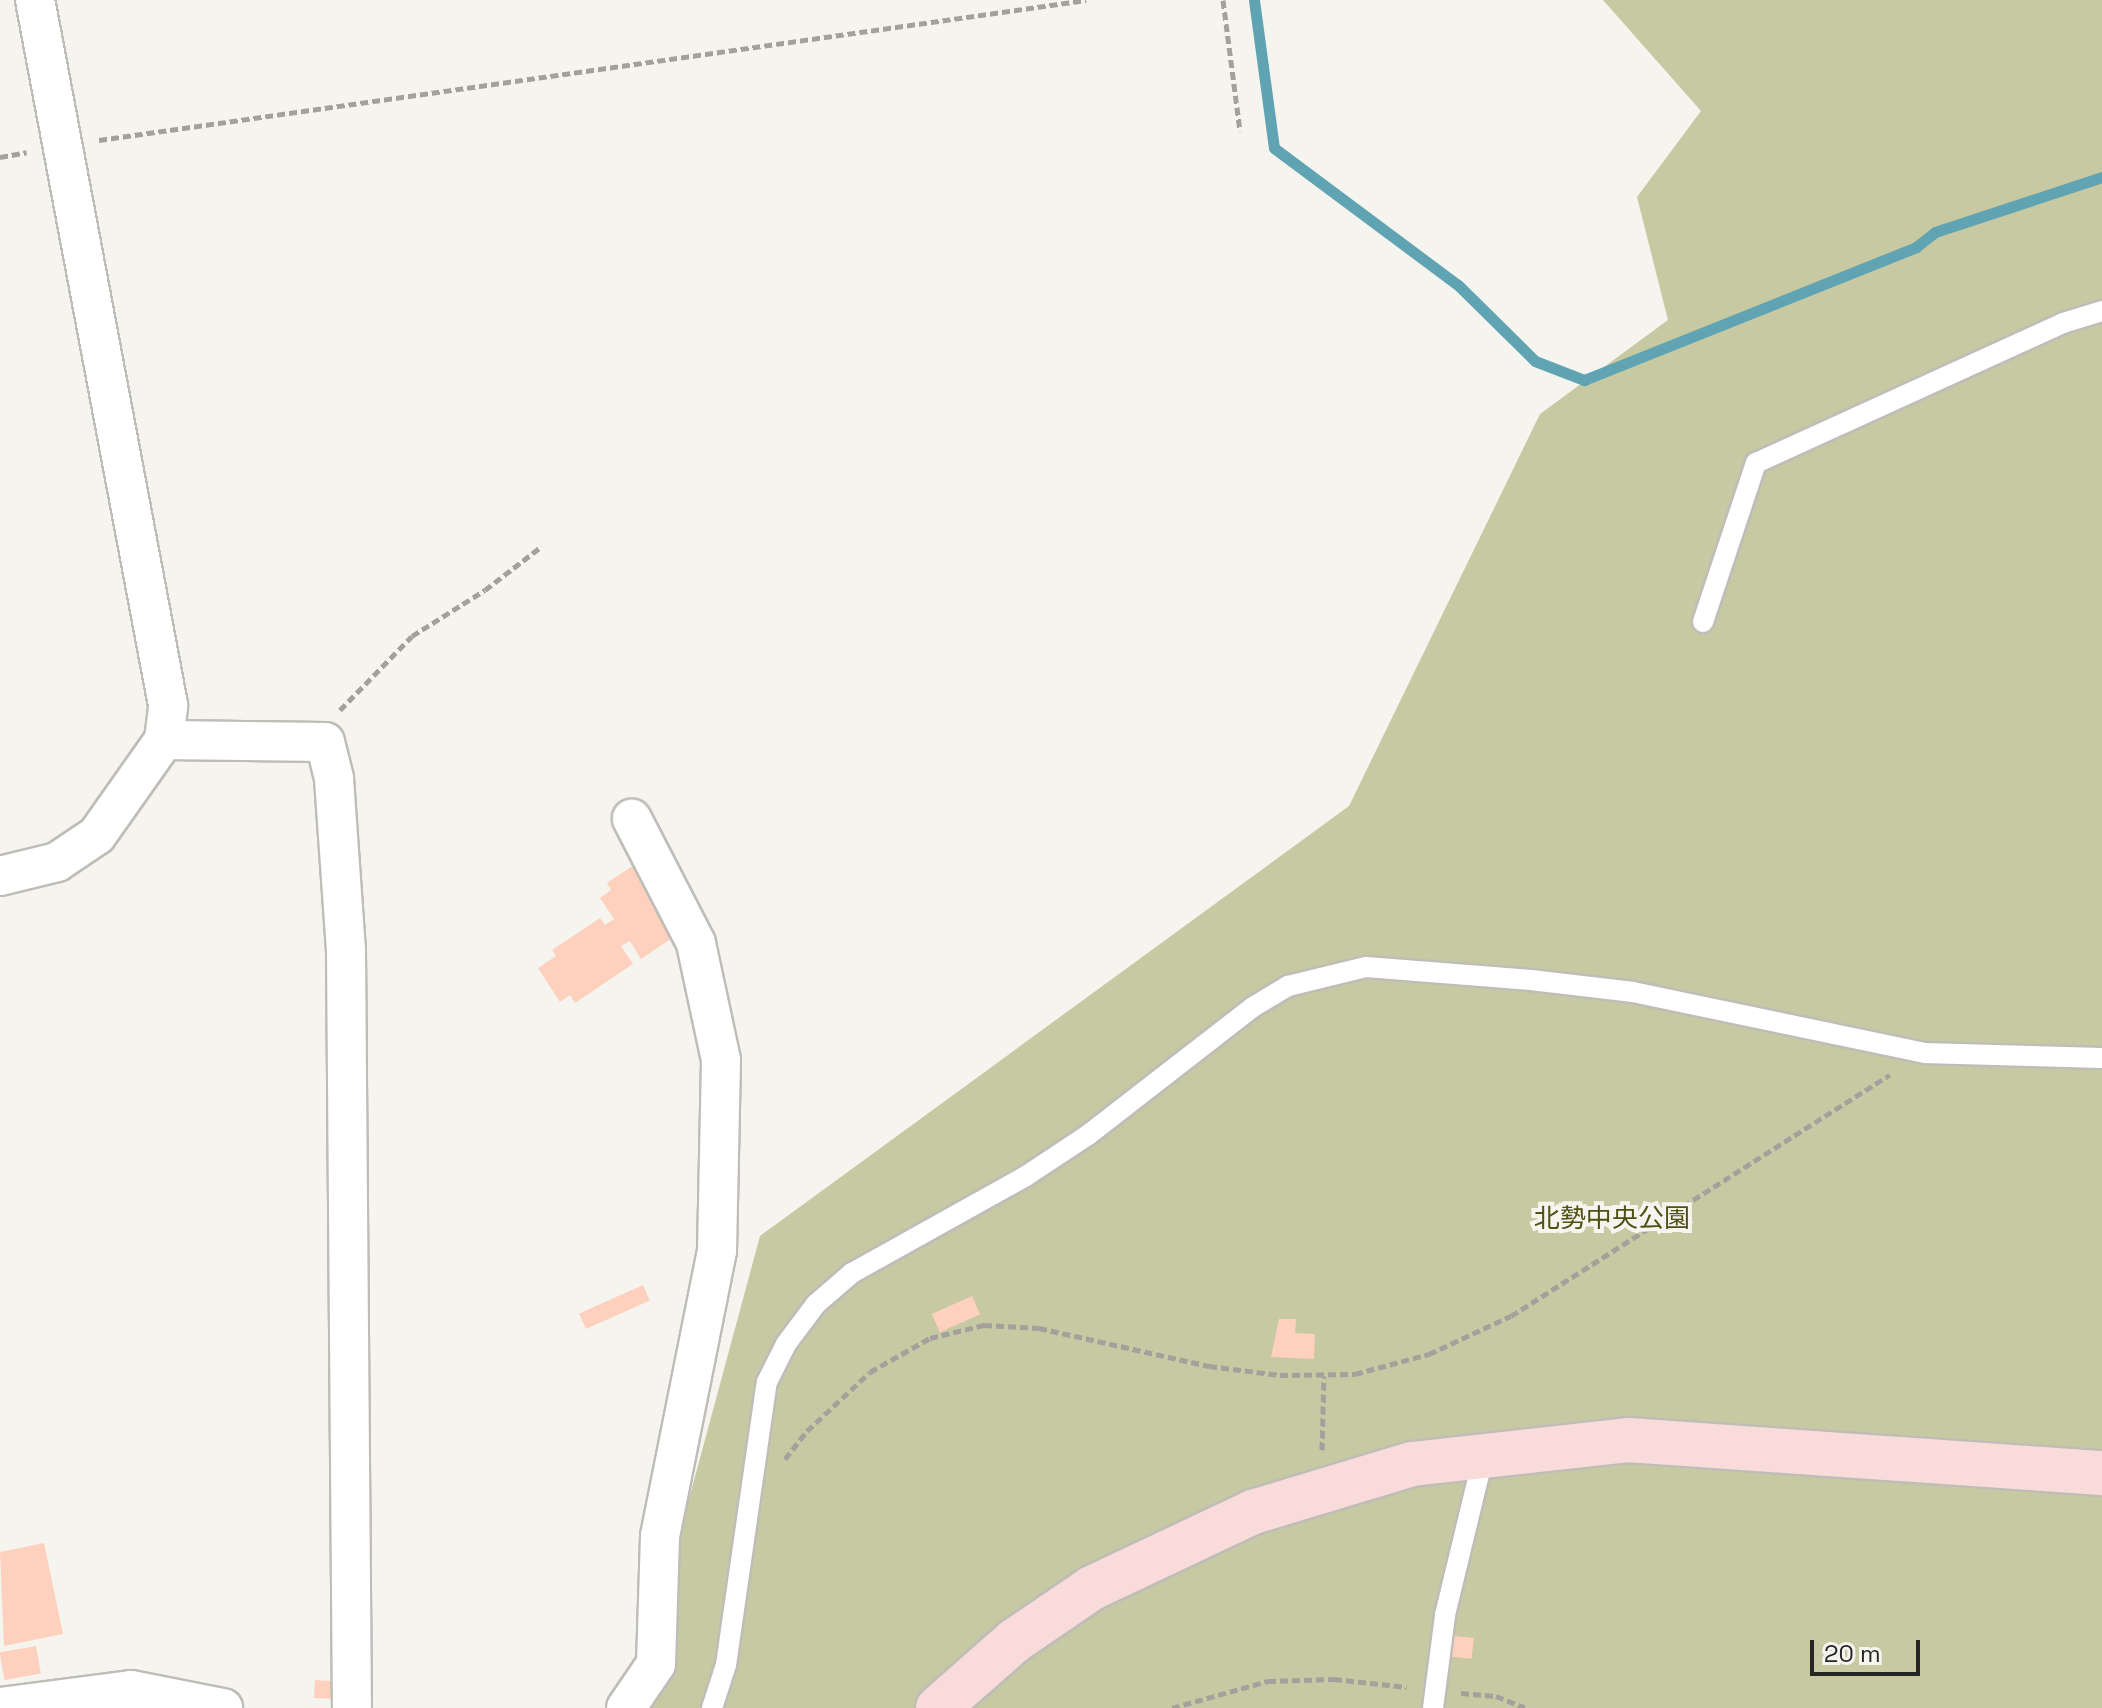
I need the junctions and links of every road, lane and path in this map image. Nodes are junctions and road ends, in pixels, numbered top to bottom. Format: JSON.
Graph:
{"nodes":[{"id":1,"x":35,"y":0,"type":"edge"},
{"id":2,"x":1086,"y":0,"type":"edge"},
{"id":3,"x":1223,"y":0,"type":"edge"},
{"id":4,"x":1240,"y":131,"type":"dead end"},
{"id":5,"x":63,"y":145,"type":"junction"},
{"id":6,"x":2102,"y":311,"type":"edge"},
{"id":7,"x":542,"y":546,"type":"dead end"},
{"id":8,"x":1703,"y":622,"type":"dead end"},
{"id":9,"x":164,"y":740,"type":"junction"},
{"id":10,"x":325,"y":742,"type":"junction"},
{"id":11,"x":632,"y":819,"type":"dead end"},
{"id":12,"x":0,"y":876,"type":"edge"},
{"id":13,"x":1925,"y":1053,"type":"junction"},
{"id":14,"x":2102,"y":1058,"type":"edge"},
{"id":15,"x":1324,"y":1376,"type":"junction"},
{"id":16,"x":1484,"y":1453,"type":"junction"},
{"id":17,"x":2102,"y":1473,"type":"edge"},
{"id":18,"x":1321,"y":1491,"type":"junction"},
{"id":19,"x":751,"y":1504,"type":"junction"},
{"id":20,"x":1433,"y":1699,"type":"edge"},
{"id":21,"x":0,"y":1707,"type":"edge"},
{"id":22,"x":223,"y":1708,"type":"edge"},
{"id":23,"x":352,"y":1708,"type":"edge"},
{"id":24,"x":626,"y":1708,"type":"edge"},
{"id":25,"x":712,"y":1708,"type":"edge"},
{"id":26,"x":938,"y":1708,"type":"edge"},
{"id":27,"x":1172,"y":1708,"type":"edge"},
{"id":28,"x":1525,"y":1708,"type":"edge"}],
"edges":[{"from":1,"to":5,"type":"street"},
{"from":2,"to":5,"type":"path"},
{"from":3,"to":4,"type":"path"},
{"from":5,"to":9,"type":"street"},
{"from":6,"to":8,"type":"lane"},
{"from":7,"to":10,"type":"path"},
{"from":9,"to":10,"type":"street"},
{"from":9,"to":12,"type":"street"},
{"from":10,"to":23,"type":"street"},
{"from":11,"to":24,"type":"street"},
{"from":13,"to":14,"type":"lane"},
{"from":13,"to":15,"type":"path"},
{"from":13,"to":19,"type":"lane"},
{"from":15,"to":18,"type":"path"},
{"from":15,"to":19,"type":"path"},
{"from":16,"to":17,"type":"street"},
{"from":16,"to":18,"type":"street"},
{"from":16,"to":20,"type":"lane"},
{"from":18,"to":26,"type":"street"},
{"from":19,"to":25,"type":"lane"},
{"from":20,"to":27,"type":"path"},
{"from":20,"to":28,"type":"path"},
{"from":21,"to":22,"type":"street"}]}
